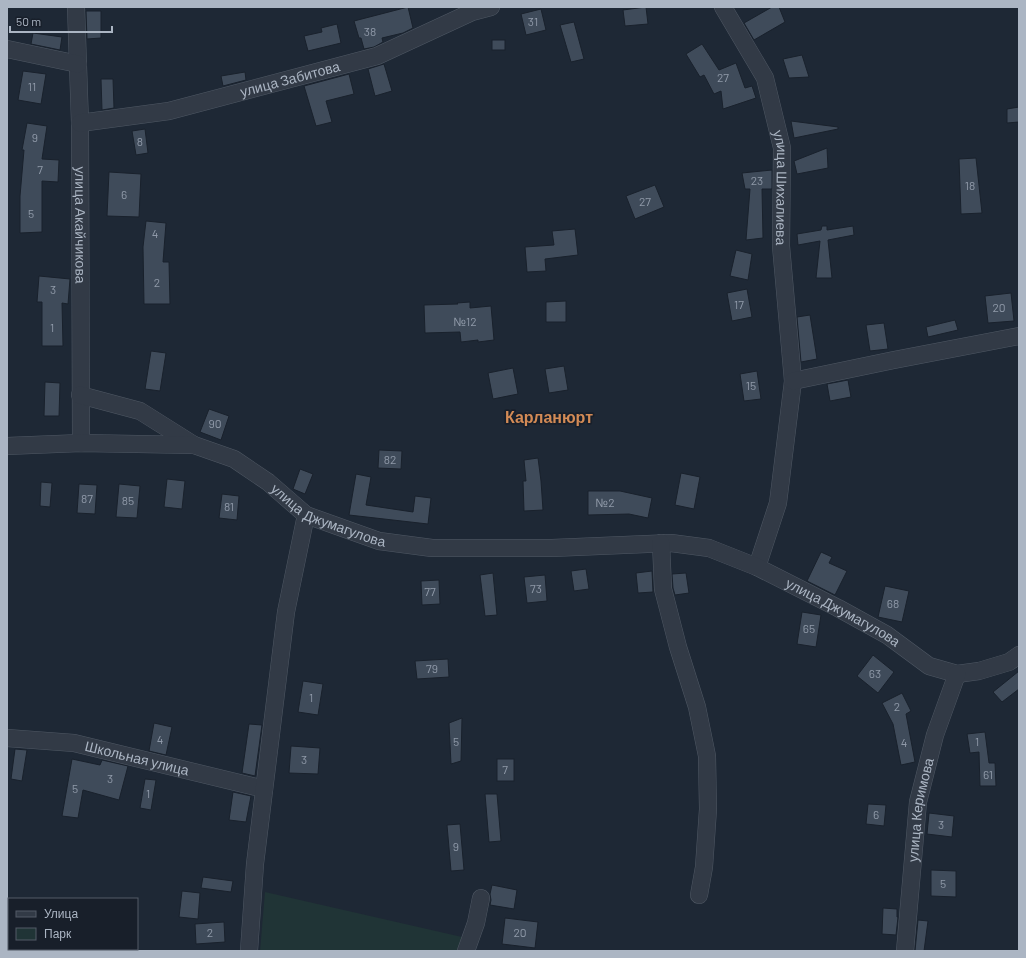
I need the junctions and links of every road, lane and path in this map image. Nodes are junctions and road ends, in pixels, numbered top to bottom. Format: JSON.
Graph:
{"nodes":[{"id":1,"x":76,"y":7,"type":"edge"},
{"id":2,"x":491,"y":7,"type":"edge"},
{"id":3,"x":723,"y":7,"type":"edge"},
{"id":4,"x":7,"y":49,"type":"edge"},
{"id":5,"x":78,"y":64,"type":"junction"},
{"id":6,"x":80,"y":123,"type":"junction"},
{"id":7,"x":1019,"y":336,"type":"edge"},
{"id":8,"x":793,"y":381,"type":"junction"},
{"id":9,"x":80,"y":395,"type":"junction"},
{"id":10,"x":81,"y":443,"type":"junction"},
{"id":11,"x":194,"y":445,"type":"junction"},
{"id":12,"x":7,"y":446,"type":"edge"},
{"id":13,"x":306,"y":515,"type":"junction"},
{"id":14,"x":661,"y":543,"type":"junction"},
{"id":15,"x":757,"y":567,"type":"junction"},
{"id":16,"x":1019,"y":655,"type":"edge"},
{"id":17,"x":957,"y":674,"type":"junction"},
{"id":18,"x":7,"y":738,"type":"edge"},
{"id":19,"x":264,"y":789,"type":"junction"},
{"id":20,"x":699,"y":895,"type":"dead end"},
{"id":21,"x":481,"y":898,"type":"dead end"},
{"id":22,"x":249,"y":951,"type":"edge"},
{"id":23,"x":466,"y":951,"type":"edge"},
{"id":24,"x":905,"y":951,"type":"edge"}],
"edges":[{"from":1,"to":5,"type":"street","name":"улица Акайчикова"},
{"from":2,"to":6,"type":"street","name":"улица Забитова"},
{"from":3,"to":8,"type":"street","name":"улица Шихалиева"},
{"from":4,"to":5,"type":"street"},
{"from":5,"to":6,"type":"street","name":"улица Акайчикова"},
{"from":6,"to":9,"type":"street","name":"улица Акайчикова"},
{"from":7,"to":8,"type":"street"},
{"from":8,"to":15,"type":"street","name":"улица Шихалиева"},
{"from":9,"to":10,"type":"street","name":"улица Акайчикова"},
{"from":9,"to":11,"type":"street"},
{"from":10,"to":11,"type":"street","name":"улица Джумагулова"},
{"from":10,"to":12,"type":"street","name":"улица Джумагулова"},
{"from":11,"to":13,"type":"street","name":"улица Джумагулова"},
{"from":13,"to":14,"type":"street","name":"улица Джумагулова"},
{"from":13,"to":19,"type":"street"},
{"from":14,"to":15,"type":"street","name":"улица Джумагулова"},
{"from":14,"to":20,"type":"street"},
{"from":15,"to":17,"type":"street","name":"улица Джумагулова"},
{"from":16,"to":17,"type":"street","name":"улица Джумагулова"},
{"from":17,"to":24,"type":"street","name":"улица Керимова"},
{"from":18,"to":19,"type":"street","name":"Школьная улица"},
{"from":19,"to":22,"type":"street"},
{"from":21,"to":23,"type":"street"}]}
